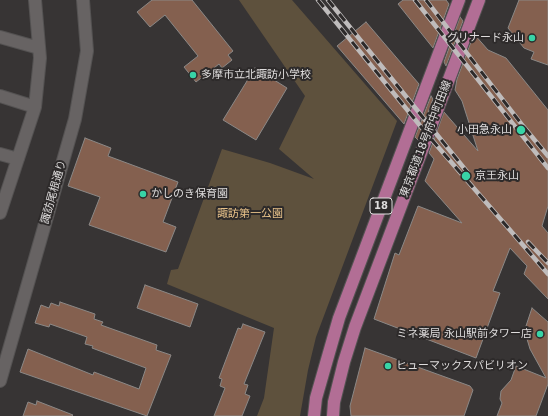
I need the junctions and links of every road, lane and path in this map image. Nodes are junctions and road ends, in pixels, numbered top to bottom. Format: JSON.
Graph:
{"nodes":[{"id":1,"x":35,"y":0,"type":"edge"},
{"id":2,"x":83,"y":0,"type":"edge"},
{"id":3,"x":459,"y":0,"type":"edge"},
{"id":4,"x":479,"y":0,"type":"edge"},
{"id":5,"x":0,"y":37,"type":"edge"},
{"id":6,"x":39,"y":48,"type":"junction"},
{"id":7,"x":0,"y":96,"type":"edge"},
{"id":8,"x":35,"y":107,"type":"junction"},
{"id":9,"x":0,"y":154,"type":"edge"},
{"id":10,"x":18,"y":159,"type":"junction"},
{"id":11,"x":0,"y":210,"type":"edge"},
{"id":12,"x":0,"y":381,"type":"edge"},
{"id":13,"x":314,"y":416,"type":"edge"},
{"id":14,"x":333,"y":416,"type":"edge"}],
"edges":[{"from":1,"to":6,"type":"street"},
{"from":2,"to":12,"type":"street","name":"諏訪尾根通り"},
{"from":3,"to":13,"type":"main road","name":"東京都道18号府中町田線","number":"18"},
{"from":4,"to":14,"type":"main road","name":"東京都道18号府中町田線","number":"18"},
{"from":5,"to":6,"type":"street"},
{"from":6,"to":8,"type":"street"},
{"from":7,"to":8,"type":"street"},
{"from":8,"to":10,"type":"street"},
{"from":9,"to":10,"type":"street"},
{"from":10,"to":11,"type":"street"}]}
